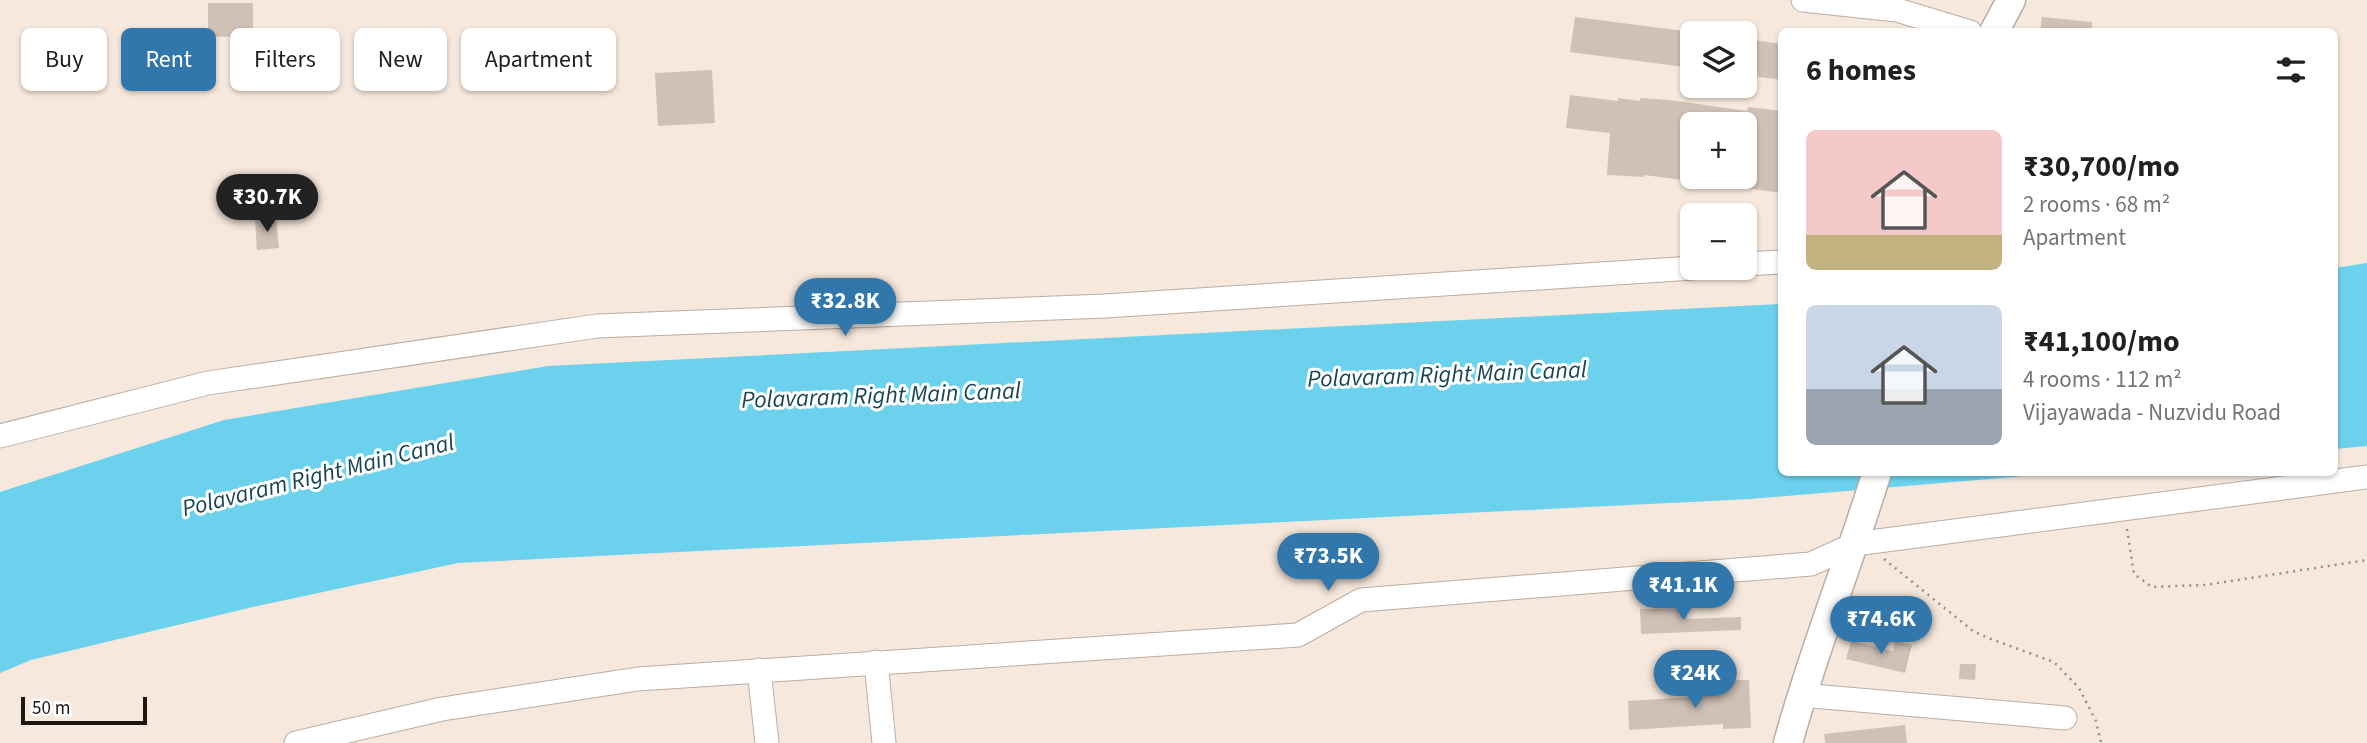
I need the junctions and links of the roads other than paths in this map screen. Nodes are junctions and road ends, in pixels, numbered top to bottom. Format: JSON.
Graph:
{"nodes":[{"id":1,"x":1803,"y":0,"type":"edge"},
{"id":2,"x":2011,"y":0,"type":"edge"},
{"id":3,"x":1957,"y":28,"type":"edge"},
{"id":4,"x":1996,"y":28,"type":"edge"},
{"id":5,"x":1778,"y":262,"type":"edge"},
{"id":6,"x":1757,"y":263,"type":"edge"},
{"id":7,"x":1680,"y":269,"type":"edge"},
{"id":8,"x":0,"y":436,"type":"edge"},
{"id":9,"x":1876,"y":476,"type":"edge"},
{"id":10,"x":2367,"y":477,"type":"edge"},
{"id":11,"x":1864,"y":543,"type":"junction"},
{"id":12,"x":876,"y":662,"type":"junction"},
{"id":13,"x":759,"y":670,"type":"junction"},
{"id":14,"x":1801,"y":695,"type":"junction"},
{"id":15,"x":2065,"y":718,"type":"dead end"},
{"id":16,"x":296,"y":743,"type":"edge"},
{"id":17,"x":767,"y":743,"type":"edge"},
{"id":18,"x":884,"y":743,"type":"edge"},
{"id":19,"x":1788,"y":743,"type":"edge"}],
"edges":[{"from":1,"to":3,"type":"street"},
{"from":2,"to":4,"type":"main road"},
{"from":5,"to":6,"type":"street"},
{"from":7,"to":8,"type":"street"},
{"from":9,"to":11,"type":"main road"},
{"from":10,"to":11,"type":"street"},
{"from":11,"to":12,"type":"street"},
{"from":11,"to":14,"type":"main road"},
{"from":12,"to":13,"type":"street"},
{"from":12,"to":18,"type":"street"},
{"from":13,"to":16,"type":"street"},
{"from":13,"to":17,"type":"street"},
{"from":14,"to":15,"type":"street"},
{"from":14,"to":19,"type":"main road"}]}
